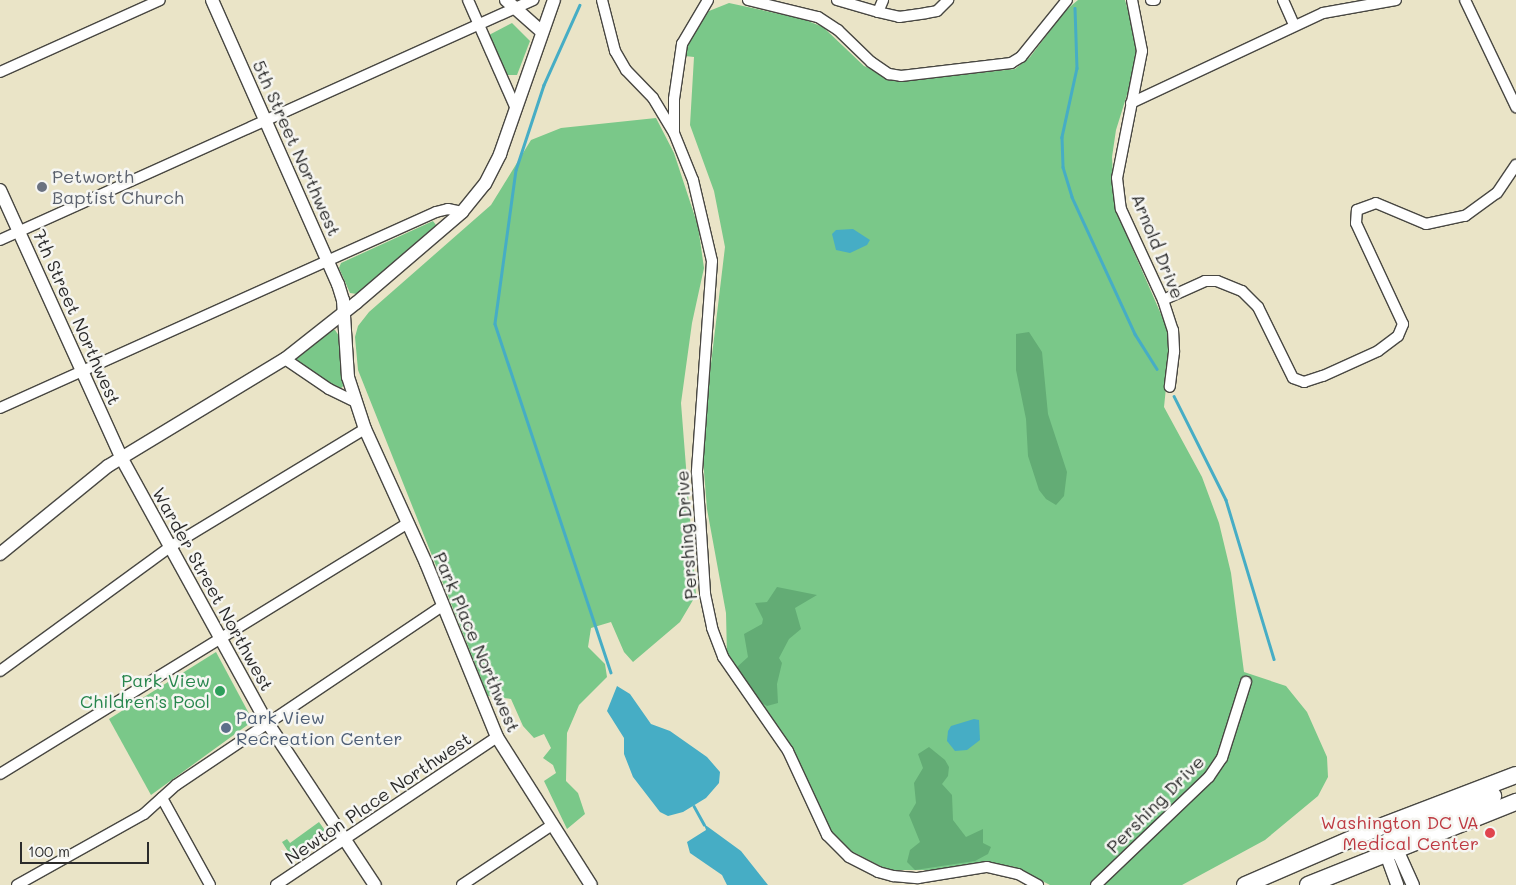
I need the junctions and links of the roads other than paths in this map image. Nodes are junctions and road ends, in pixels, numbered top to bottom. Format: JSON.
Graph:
{"nodes":[{"id":1,"x":160,"y":0,"type":"edge"},
{"id":2,"x":212,"y":0,"type":"edge"},
{"id":3,"x":468,"y":0,"type":"edge"},
{"id":4,"x":533,"y":0,"type":"edge"},
{"id":5,"x":554,"y":0,"type":"edge"},
{"id":6,"x":602,"y":0,"type":"edge"},
{"id":7,"x":708,"y":0,"type":"edge"},
{"id":8,"x":748,"y":0,"type":"edge"},
{"id":9,"x":837,"y":0,"type":"edge"},
{"id":10,"x":883,"y":0,"type":"edge"},
{"id":11,"x":948,"y":0,"type":"edge"},
{"id":12,"x":1067,"y":0,"type":"edge"},
{"id":13,"x":1132,"y":0,"type":"edge"},
{"id":14,"x":1151,"y":0,"type":"edge"},
{"id":15,"x":1155,"y":0,"type":"edge"},
{"id":16,"x":1283,"y":0,"type":"edge"},
{"id":17,"x":1396,"y":0,"type":"edge"},
{"id":18,"x":1465,"y":0,"type":"edge"},
{"id":19,"x":510,"y":4,"type":"edge"},
{"id":20,"x":878,"y":12,"type":"junction"},
{"id":21,"x":479,"y":25,"type":"junction"},
{"id":22,"x":1294,"y":25,"type":"junction"},
{"id":23,"x":542,"y":32,"type":"junction"},
{"id":24,"x":0,"y":72,"type":"edge"},
{"id":25,"x":1131,"y":103,"type":"junction"},
{"id":26,"x":1516,"y":107,"type":"edge"},
{"id":27,"x":516,"y":109,"type":"junction"},
{"id":28,"x":266,"y":121,"type":"junction"},
{"id":29,"x":674,"y":133,"type":"junction"},
{"id":30,"x":1516,"y":165,"type":"edge"},
{"id":31,"x":0,"y":190,"type":"edge"},
{"id":32,"x":462,"y":212,"type":"junction"},
{"id":33,"x":19,"y":232,"type":"junction"},
{"id":34,"x":0,"y":240,"type":"edge"},
{"id":35,"x":328,"y":260,"type":"junction"},
{"id":36,"x":1163,"y":300,"type":"junction"},
{"id":37,"x":344,"y":312,"type":"junction"},
{"id":38,"x":285,"y":359,"type":"junction"},
{"id":39,"x":82,"y":372,"type":"junction"},
{"id":40,"x":1170,"y":387,"type":"dead end"},
{"id":41,"x":354,"y":401,"type":"junction"},
{"id":42,"x":0,"y":408,"type":"edge"},
{"id":43,"x":365,"y":429,"type":"junction"},
{"id":44,"x":122,"y":459,"type":"junction"},
{"id":45,"x":406,"y":524,"type":"junction"},
{"id":46,"x":170,"y":547,"type":"junction"},
{"id":47,"x":0,"y":554,"type":"edge"},
{"id":48,"x":442,"y":606,"type":"junction"},
{"id":49,"x":220,"y":637,"type":"junction"},
{"id":50,"x":0,"y":671,"type":"edge"},
{"id":51,"x":1246,"y":682,"type":"dead end"},
{"id":52,"x":268,"y":724,"type":"junction"},
{"id":53,"x":497,"y":737,"type":"junction"},
{"id":54,"x":0,"y":774,"type":"edge"},
{"id":55,"x":1516,"y":775,"type":"edge"},
{"id":56,"x":1516,"y":786,"type":"edge"},
{"id":57,"x":162,"y":798,"type":"junction"},
{"id":58,"x":1516,"y":802,"type":"edge"},
{"id":59,"x":552,"y":825,"type":"junction"},
{"id":60,"x":344,"y":839,"type":"junction"},
{"id":61,"x":1391,"y":842,"type":"junction"},
{"id":62,"x":17,"y":885,"type":"edge"},
{"id":63,"x":210,"y":885,"type":"edge"},
{"id":64,"x":276,"y":885,"type":"edge"},
{"id":65,"x":375,"y":885,"type":"edge"},
{"id":66,"x":462,"y":885,"type":"edge"},
{"id":67,"x":591,"y":885,"type":"edge"},
{"id":68,"x":1038,"y":885,"type":"edge"},
{"id":69,"x":1096,"y":885,"type":"edge"},
{"id":70,"x":1245,"y":885,"type":"edge"},
{"id":71,"x":1308,"y":885,"type":"edge"},
{"id":72,"x":1397,"y":885,"type":"edge"},
{"id":73,"x":1412,"y":885,"type":"edge"}],
"edges":[{"from":1,"to":24,"type":"street"},
{"from":2,"to":28,"type":"street","name":"5th Street Northwest"},
{"from":3,"to":21,"type":"street"},
{"from":4,"to":19,"type":"street"},
{"from":5,"to":23,"type":"street"},
{"from":6,"to":29,"type":"street","name":"Pershing Drive"},
{"from":7,"to":29,"type":"street"},
{"from":8,"to":12,"type":"street"},
{"from":9,"to":20,"type":"street"},
{"from":10,"to":20,"type":"street"},
{"from":11,"to":20,"type":"street"},
{"from":13,"to":25,"type":"street","name":"Arnold Drive"},
{"from":14,"to":15,"type":"street"},
{"from":16,"to":22,"type":"street"},
{"from":17,"to":22,"type":"street"},
{"from":18,"to":26,"type":"street"},
{"from":19,"to":21,"type":"street"},
{"from":19,"to":23,"type":"street"},
{"from":21,"to":27,"type":"street"},
{"from":21,"to":28,"type":"street"},
{"from":22,"to":25,"type":"street"},
{"from":23,"to":27,"type":"street"},
{"from":25,"to":36,"type":"street","name":"Arnold Drive"},
{"from":27,"to":32,"type":"street"},
{"from":28,"to":33,"type":"street"},
{"from":28,"to":35,"type":"street","name":"5th Street Northwest"},
{"from":29,"to":68,"type":"street","name":"Pershing Drive"},
{"from":30,"to":36,"type":"street"},
{"from":31,"to":33,"type":"street","name":"7th Street Northwest"},
{"from":32,"to":35,"type":"street"},
{"from":32,"to":37,"type":"street"},
{"from":33,"to":34,"type":"street"},
{"from":33,"to":39,"type":"street","name":"7th Street Northwest"},
{"from":35,"to":37,"type":"street","name":"5th Street Northwest"},
{"from":35,"to":39,"type":"street"},
{"from":36,"to":40,"type":"street","name":"Arnold Drive"},
{"from":37,"to":38,"type":"street"},
{"from":37,"to":41,"type":"street","name":"Park Place Northwest"},
{"from":38,"to":41,"type":"street"},
{"from":38,"to":44,"type":"street"},
{"from":39,"to":42,"type":"street"},
{"from":39,"to":44,"type":"street","name":"7th Street Northwest"},
{"from":41,"to":43,"type":"street","name":"Park Place Northwest"},
{"from":43,"to":45,"type":"street","name":"Park Place Northwest"},
{"from":43,"to":46,"type":"street"},
{"from":44,"to":46,"type":"street","name":"Warder Street Northwest"},
{"from":44,"to":47,"type":"street"},
{"from":45,"to":48,"type":"street","name":"Park Place Northwest"},
{"from":45,"to":49,"type":"street"},
{"from":46,"to":49,"type":"street","name":"Warder Street Northwest"},
{"from":46,"to":50,"type":"street"},
{"from":48,"to":52,"type":"street"},
{"from":48,"to":53,"type":"street","name":"Park Place Northwest"},
{"from":49,"to":52,"type":"street","name":"Warder Street Northwest"},
{"from":49,"to":54,"type":"street"},
{"from":51,"to":69,"type":"street","name":"Pershing Drive"},
{"from":52,"to":57,"type":"street"},
{"from":52,"to":60,"type":"street","name":"Warder Street Northwest"},
{"from":53,"to":59,"type":"street","name":"Park Place Northwest"},
{"from":53,"to":60,"type":"street","name":"Newton Place Northwest"},
{"from":55,"to":61,"type":"main road"},
{"from":56,"to":61,"type":"main road"},
{"from":57,"to":62,"type":"street"},
{"from":57,"to":63,"type":"street"},
{"from":58,"to":61,"type":"main road"},
{"from":59,"to":66,"type":"street"},
{"from":59,"to":67,"type":"street","name":"Park Place Northwest"},
{"from":60,"to":64,"type":"street","name":"Newton Place Northwest"},
{"from":60,"to":65,"type":"street","name":"Warder Street Northwest"},
{"from":61,"to":70,"type":"main road"},
{"from":61,"to":71,"type":"main road"},
{"from":61,"to":72,"type":"street"},
{"from":61,"to":73,"type":"street"}]}
